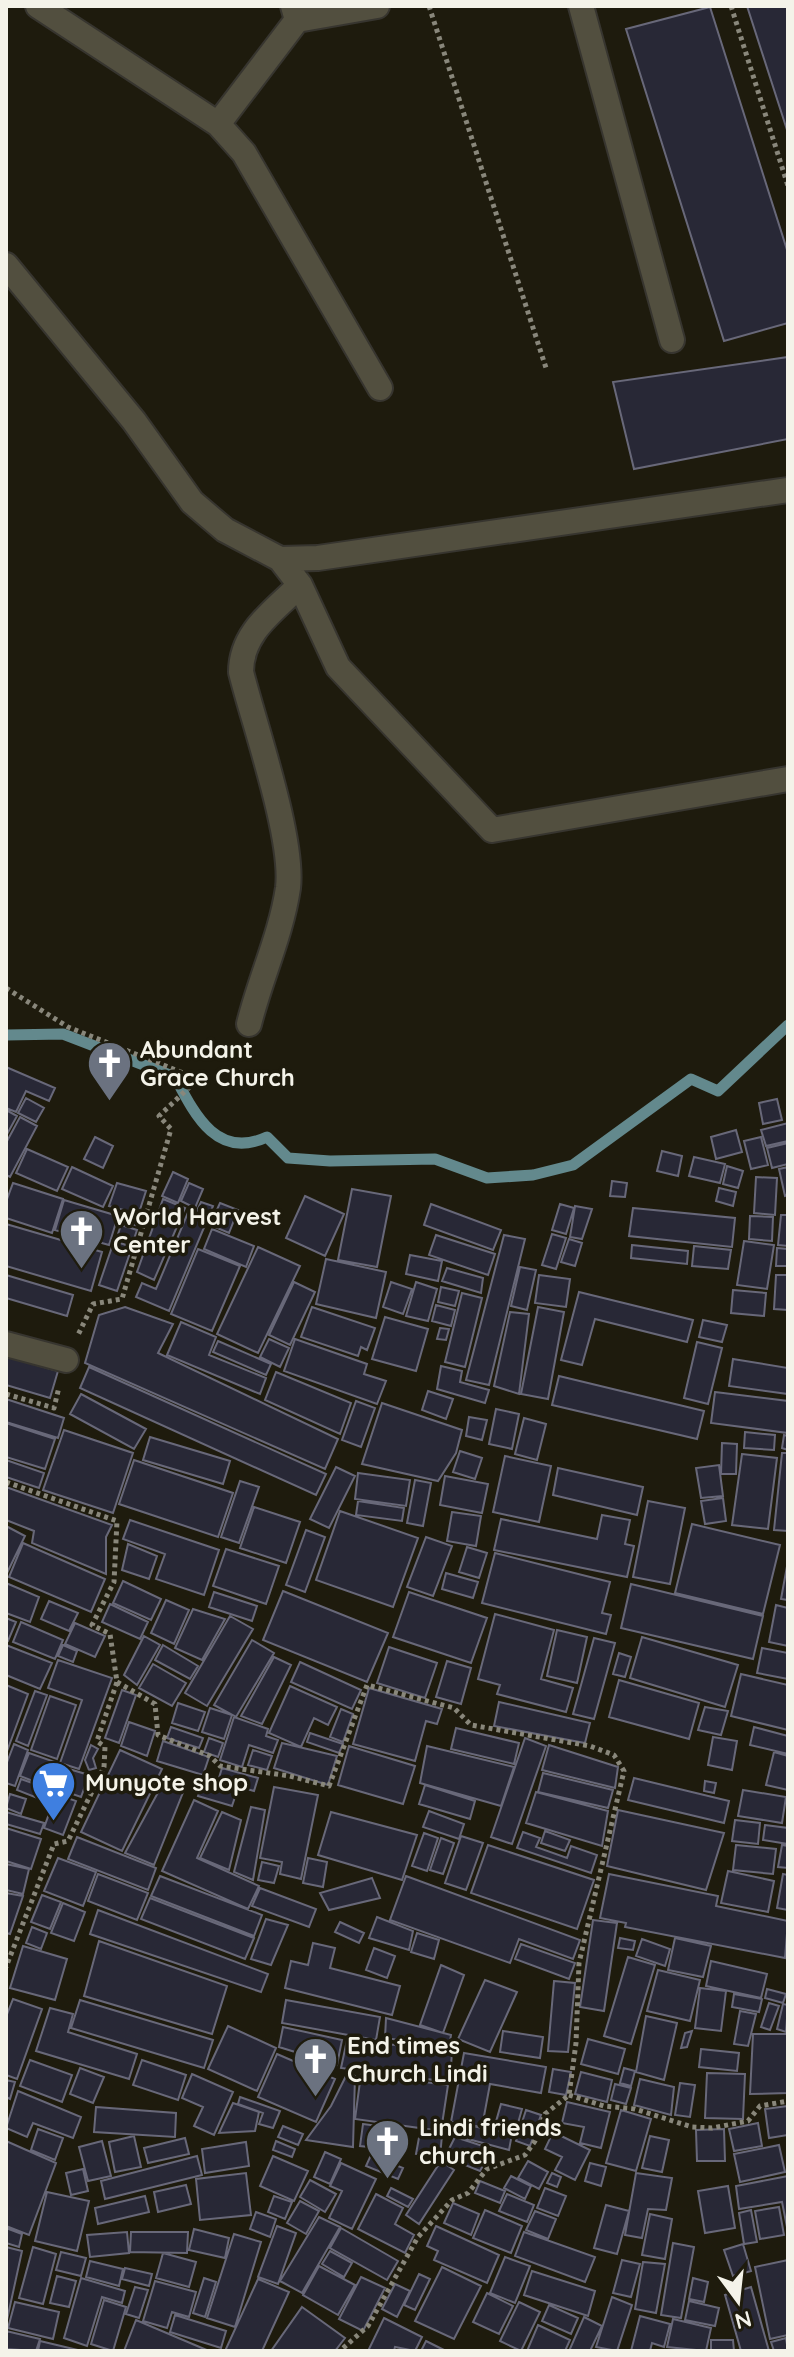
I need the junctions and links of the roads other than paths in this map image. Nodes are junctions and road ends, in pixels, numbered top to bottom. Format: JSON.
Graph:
{"nodes":[{"id":1,"x":38,"y":6,"type":"edge"},
{"id":2,"x":377,"y":6,"type":"edge"},
{"id":3,"x":581,"y":6,"type":"edge"},
{"id":4,"x":295,"y":13,"type":"edge"},
{"id":5,"x":218,"y":124,"type":"junction"},
{"id":6,"x":6,"y":265,"type":"edge"},
{"id":7,"x":672,"y":340,"type":"dead end"},
{"id":8,"x":380,"y":388,"type":"dead end"},
{"id":9,"x":788,"y":490,"type":"edge"},
{"id":10,"x":280,"y":559,"type":"junction"},
{"id":11,"x":300,"y":585,"type":"junction"},
{"id":12,"x":788,"y":779,"type":"edge"},
{"id":13,"x":249,"y":1024,"type":"dead end"},
{"id":14,"x":6,"y":1344,"type":"edge"},
{"id":15,"x":66,"y":1360,"type":"road end"}],
"edges":[{"from":1,"to":5,"type":"street"},
{"from":2,"to":4,"type":"street"},
{"from":3,"to":7,"type":"street"},
{"from":4,"to":5,"type":"street"},
{"from":5,"to":8,"type":"street"},
{"from":6,"to":10,"type":"street"},
{"from":9,"to":10,"type":"street"},
{"from":10,"to":11,"type":"street"},
{"from":11,"to":12,"type":"street"},
{"from":11,"to":13,"type":"street"},
{"from":14,"to":15,"type":"street"}]}
